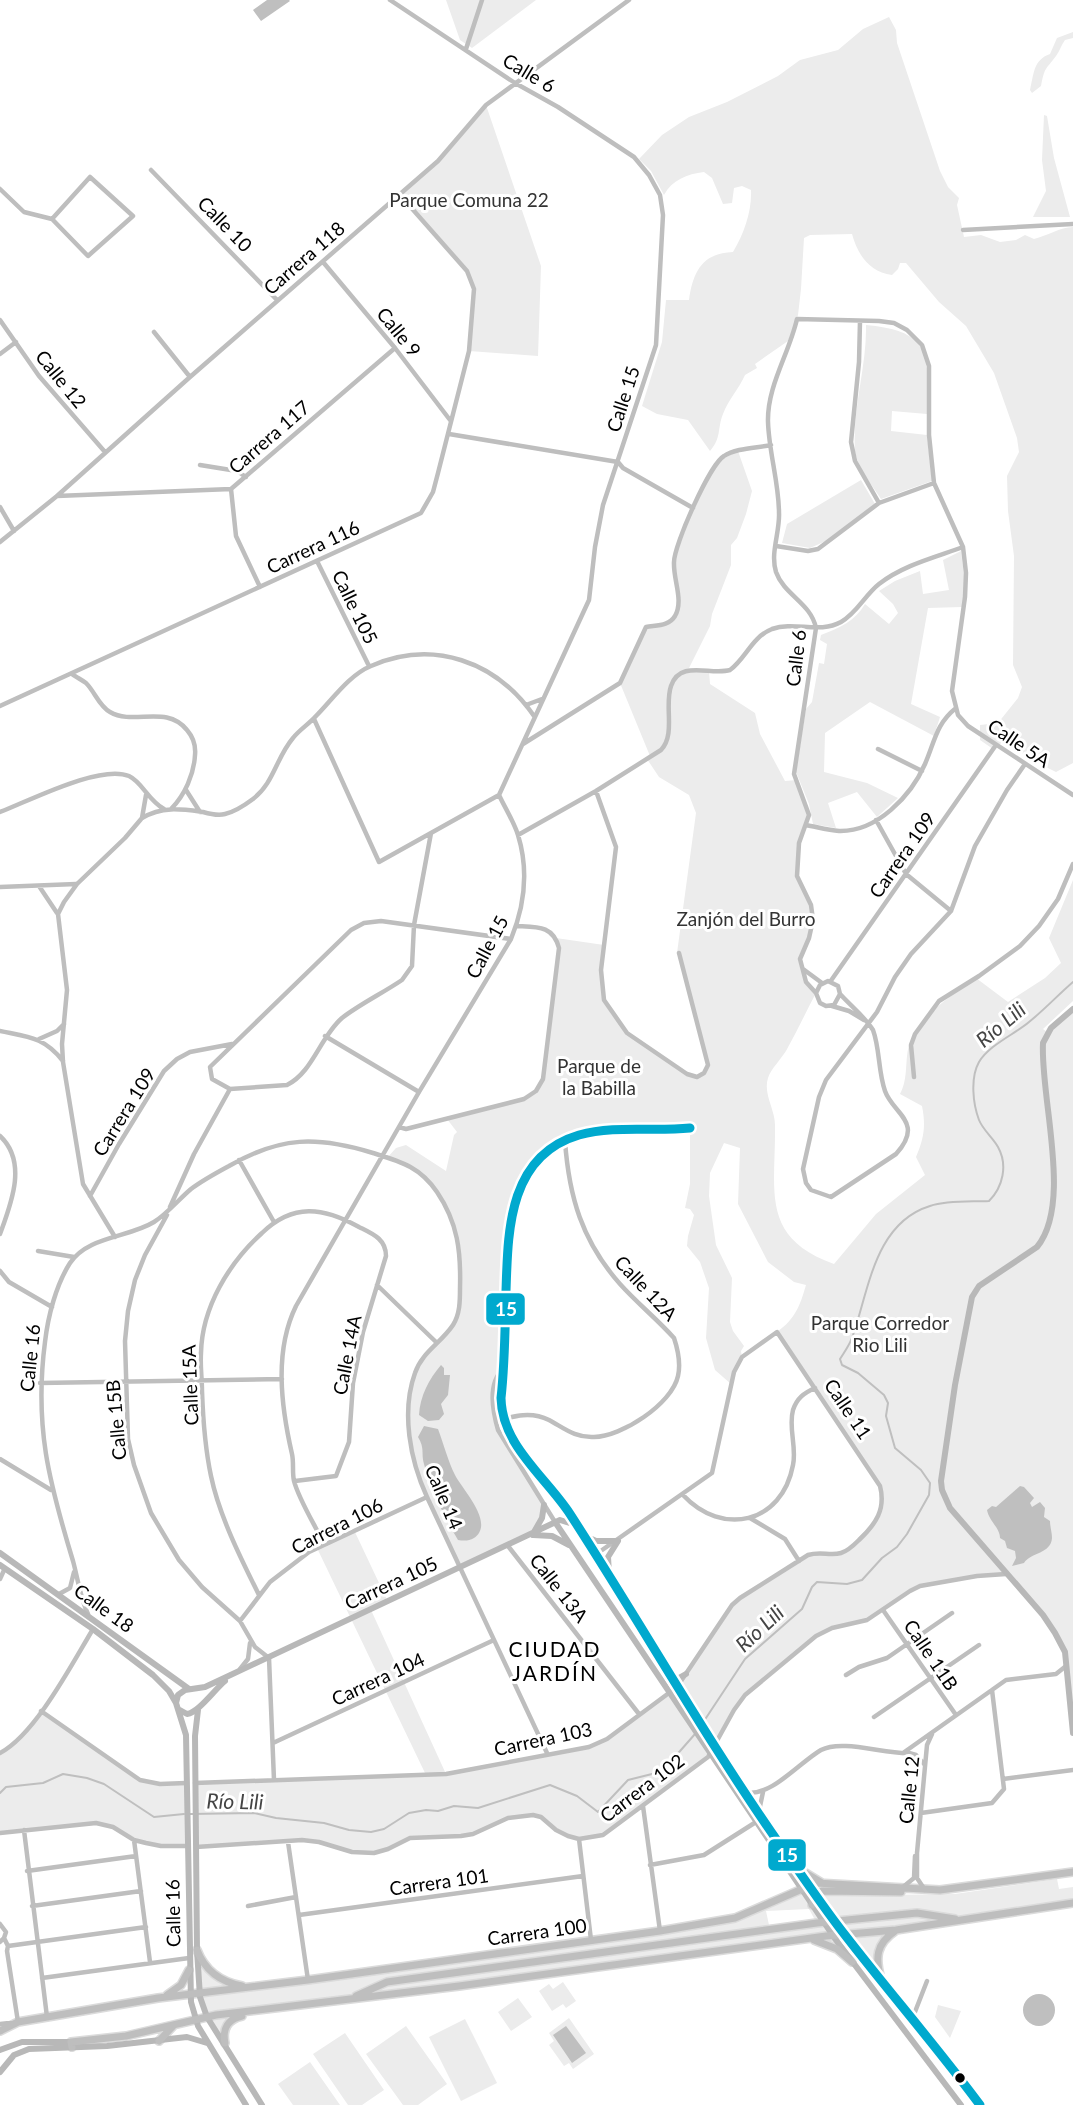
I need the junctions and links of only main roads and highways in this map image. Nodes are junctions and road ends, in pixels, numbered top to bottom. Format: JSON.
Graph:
{"nodes":[{"id":1,"x":1073,"y":1009,"type":"edge"},
{"id":2,"x":544,"y":1504,"type":"road end"},
{"id":3,"x":555,"y":1522,"type":"junction"},
{"id":4,"x":531,"y":1535,"type":"junction"},
{"id":5,"x":588,"y":1543,"type":"junction"},
{"id":6,"x":571,"y":1546,"type":"junction"},
{"id":7,"x":0,"y":1553,"type":"edge"},
{"id":8,"x":595,"y":1555,"type":"junction"},
{"id":9,"x":580,"y":1558,"type":"junction"},
{"id":10,"x":2,"y":1567,"type":"edge"},
{"id":11,"x":610,"y":1579,"type":"junction"},
{"id":12,"x":238,"y":1672,"type":"junction"},
{"id":13,"x":686,"y":1674,"type":"road end"},
{"id":14,"x":670,"y":1676,"type":"junction"},
{"id":15,"x":191,"y":1690,"type":"junction"},
{"id":16,"x":177,"y":1705,"type":"junction"},
{"id":17,"x":199,"y":1708,"type":"junction"},
{"id":18,"x":1073,"y":1733,"type":"edge"},
{"id":19,"x":792,"y":1861,"type":"junction"},
{"id":20,"x":1073,"y":1872,"type":"edge"},
{"id":21,"x":823,"y":1883,"type":"junction"},
{"id":22,"x":808,"y":1885,"type":"junction"},
{"id":23,"x":800,"y":1888,"type":"junction"},
{"id":24,"x":915,"y":1889,"type":"junction"},
{"id":25,"x":815,"y":1894,"type":"junction"},
{"id":26,"x":1073,"y":1903,"type":"edge"},
{"id":27,"x":811,"y":1905,"type":"junction"},
{"id":28,"x":963,"y":1920,"type":"junction"},
{"id":29,"x":823,"y":1922,"type":"junction"},
{"id":30,"x":835,"y":1922,"type":"junction"},
{"id":31,"x":896,"y":1930,"type":"junction"},
{"id":32,"x":832,"y":1935,"type":"junction"},
{"id":33,"x":844,"y":1935,"type":"junction"},
{"id":34,"x":796,"y":1940,"type":"junction"},
{"id":35,"x":197,"y":1950,"type":"junction"},
{"id":36,"x":852,"y":1962,"type":"junction"},
{"id":37,"x":189,"y":1970,"type":"junction"},
{"id":38,"x":881,"y":1979,"type":"junction"},
{"id":39,"x":249,"y":1988,"type":"junction"},
{"id":40,"x":200,"y":1994,"type":"junction"},
{"id":41,"x":190,"y":1995,"type":"junction"},
{"id":42,"x":158,"y":1998,"type":"junction"},
{"id":43,"x":352,"y":1999,"type":"junction"},
{"id":44,"x":269,"y":2010,"type":"junction"},
{"id":45,"x":207,"y":2017,"type":"junction"},
{"id":46,"x":195,"y":2020,"type":"junction"},
{"id":47,"x":175,"y":2025,"type":"junction"},
{"id":48,"x":0,"y":2031,"type":"edge"},
{"id":49,"x":159,"y":2041,"type":"junction"},
{"id":50,"x":225,"y":2043,"type":"junction"},
{"id":51,"x":934,"y":2043,"type":"junction"},
{"id":52,"x":71,"y":2044,"type":"junction"},
{"id":53,"x":209,"y":2044,"type":"junction"},
{"id":54,"x":1,"y":2050,"type":"edge"},
{"id":55,"x":922,"y":2053,"type":"junction"},
{"id":56,"x":0,"y":2072,"type":"edge"},
{"id":57,"x":246,"y":2105,"type":"edge"},
{"id":58,"x":262,"y":2105,"type":"edge"},
{"id":59,"x":961,"y":2105,"type":"edge"},
{"id":60,"x":980,"y":2105,"type":"edge"}],
"edges":[{"from":1,"to":18,"type":"main road"},
{"from":2,"to":4,"type":"main road"},
{"from":3,"to":4,"type":"main road","name":"Carrera 105"},
{"from":3,"to":5,"type":"main road"},
{"from":3,"to":6,"type":"main road"},
{"from":4,"to":6,"type":"main road"},
{"from":4,"to":12,"type":"main road","name":"Carrera 105"},
{"from":5,"to":8,"type":"main road"},
{"from":5,"to":11,"type":"main road"},
{"from":6,"to":9,"type":"main road"},
{"from":7,"to":15,"type":"main road","name":"Calle 18"},
{"from":8,"to":9,"type":"main road"},
{"from":8,"to":11,"type":"main road"},
{"from":9,"to":23,"type":"main road"},
{"from":10,"to":16,"type":"main road","name":"Calle 18"},
{"from":11,"to":14,"type":"main road"},
{"from":12,"to":15,"type":"main road","name":"Carrera 105"},
{"from":12,"to":17,"type":"main road","name":"Carrera 105"},
{"from":13,"to":14,"type":"main road"},
{"from":14,"to":19,"type":"main road"},
{"from":15,"to":16,"type":"main road"},
{"from":15,"to":17,"type":"main road"},
{"from":16,"to":17,"type":"main road"},
{"from":16,"to":37,"type":"main road","name":"Calle 16"},
{"from":17,"to":35,"type":"main road","name":"Calle 16"},
{"from":19,"to":21,"type":"main road"},
{"from":19,"to":22,"type":"main road"},
{"from":20,"to":24,"type":"main road","name":"Carrera 100"},
{"from":21,"to":22,"type":"main road","name":"Carrera 100"},
{"from":21,"to":24,"type":"main road","name":"Carrera 100"},
{"from":22,"to":23,"type":"main road","name":"Carrera 100"},
{"from":22,"to":25,"type":"main road"},
{"from":23,"to":27,"type":"main road"},
{"from":23,"to":39,"type":"main road","name":"Carrera 100"},
{"from":24,"to":25,"type":"main road"},
{"from":25,"to":27,"type":"main road"},
{"from":25,"to":30,"type":"main road"},
{"from":26,"to":28,"type":"main road"},
{"from":27,"to":29,"type":"main road"},
{"from":28,"to":30,"type":"main road"},
{"from":28,"to":31,"type":"main road"},
{"from":29,"to":30,"type":"main road"},
{"from":29,"to":32,"type":"main road"},
{"from":29,"to":43,"type":"main road"},
{"from":30,"to":33,"type":"main road"},
{"from":31,"to":33,"type":"main road"},
{"from":31,"to":38,"type":"main road"},
{"from":32,"to":33,"type":"main road"},
{"from":32,"to":34,"type":"main road"},
{"from":32,"to":36,"type":"main road"},
{"from":33,"to":38,"type":"main road"},
{"from":34,"to":36,"type":"main road"},
{"from":34,"to":43,"type":"main road"},
{"from":35,"to":39,"type":"main road"},
{"from":35,"to":40,"type":"main road","name":"Calle 16"},
{"from":36,"to":55,"type":"main road"},
{"from":37,"to":41,"type":"main road","name":"Calle 16"},
{"from":37,"to":42,"type":"main road"},
{"from":38,"to":51,"type":"main road"},
{"from":39,"to":40,"type":"main road","name":"Carrera 100"},
{"from":40,"to":41,"type":"main road","name":"Carrera 100"},
{"from":40,"to":45,"type":"main road","name":"Calle 16"},
{"from":41,"to":42,"type":"main road","name":"Carrera 100"},
{"from":41,"to":46,"type":"main road","name":"Calle 16"},
{"from":42,"to":48,"type":"main road","name":"Carrera 100"},
{"from":43,"to":44,"type":"main road"},
{"from":44,"to":45,"type":"main road"},
{"from":44,"to":50,"type":"main road"},
{"from":45,"to":46,"type":"main road"},
{"from":45,"to":50,"type":"main road","name":"Calle 16"},
{"from":46,"to":47,"type":"main road"},
{"from":46,"to":53,"type":"main road","name":"Calle 16"},
{"from":47,"to":49,"type":"main road"},
{"from":47,"to":52,"type":"main road"},
{"from":49,"to":52,"type":"main road"},
{"from":49,"to":53,"type":"main road"},
{"from":50,"to":58,"type":"main road","name":"Calle 16"},
{"from":51,"to":55,"type":"main road"},
{"from":51,"to":60,"type":"main road"},
{"from":52,"to":54,"type":"main road"},
{"from":52,"to":56,"type":"main road"},
{"from":53,"to":57,"type":"main road","name":"Calle 16"},
{"from":55,"to":59,"type":"main road"}]}
